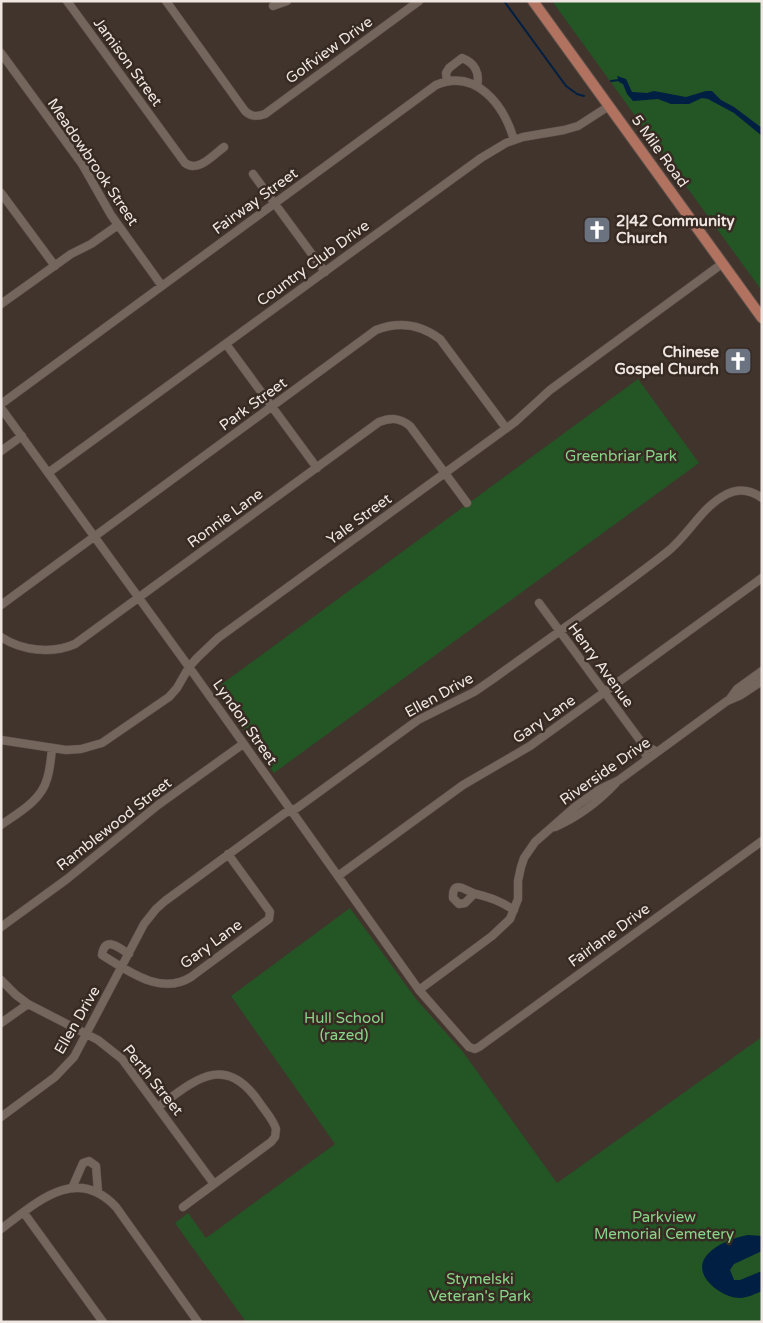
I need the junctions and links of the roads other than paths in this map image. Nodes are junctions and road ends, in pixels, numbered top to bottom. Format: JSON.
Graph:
{"nodes":[{"id":1,"x":67,"y":1,"type":"edge"},
{"id":2,"x":166,"y":1,"type":"edge"},
{"id":3,"x":288,"y":1,"type":"edge"},
{"id":4,"x":419,"y":1,"type":"edge"},
{"id":5,"x":533,"y":1,"type":"edge"},
{"id":6,"x":273,"y":6,"type":"dead end"},
{"id":7,"x":1,"y":53,"type":"edge"},
{"id":8,"x":447,"y":81,"type":"junction"},
{"id":9,"x":477,"y":86,"type":"junction"},
{"id":10,"x":609,"y":106,"type":"junction"},
{"id":11,"x":514,"y":140,"type":"junction"},
{"id":12,"x":224,"y":147,"type":"dead end"},
{"id":13,"x":253,"y":174,"type":"dead end"},
{"id":14,"x":1,"y":192,"type":"edge"},
{"id":15,"x":276,"y":203,"type":"junction"},
{"id":16,"x":118,"y":225,"type":"junction"},
{"id":17,"x":723,"y":263,"type":"junction"},
{"id":18,"x":55,"y":266,"type":"junction"},
{"id":19,"x":325,"y":272,"type":"junction"},
{"id":20,"x":162,"y":286,"type":"junction"},
{"id":21,"x":1,"y":304,"type":"edge"},
{"id":22,"x":762,"y":318,"type":"edge"},
{"id":23,"x":226,"y":344,"type":"junction"},
{"id":24,"x":1,"y":404,"type":"edge"},
{"id":25,"x":272,"y":406,"type":"junction"},
{"id":26,"x":1,"y":408,"type":"edge"},
{"id":27,"x":506,"y":428,"type":"junction"},
{"id":28,"x":22,"y":436,"type":"junction"},
{"id":29,"x":1,"y":451,"type":"edge"},
{"id":30,"x":317,"y":468,"type":"junction"},
{"id":31,"x":48,"y":473,"type":"junction"},
{"id":32,"x":445,"y":473,"type":"junction"},
{"id":33,"x":762,"y":498,"type":"edge"},
{"id":34,"x":467,"y":503,"type":"dead end"},
{"id":35,"x":95,"y":536,"type":"junction"},
{"id":36,"x":762,"y":578,"type":"edge"},
{"id":37,"x":140,"y":598,"type":"junction"},
{"id":38,"x":539,"y":603,"type":"dead end"},
{"id":39,"x":1,"y":606,"type":"edge"},
{"id":40,"x":559,"y":630,"type":"junction"},
{"id":41,"x":1,"y":637,"type":"edge"},
{"id":42,"x":189,"y":668,"type":"junction"},
{"id":43,"x":762,"y":671,"type":"edge"},
{"id":44,"x":762,"y":681,"type":"edge"},
{"id":45,"x":604,"y":693,"type":"junction"},
{"id":46,"x":727,"y":701,"type":"junction"},
{"id":47,"x":1,"y":740,"type":"edge"},
{"id":48,"x":642,"y":743,"type":"junction"},
{"id":49,"x":244,"y":744,"type":"junction"},
{"id":50,"x":52,"y":748,"type":"junction"},
{"id":51,"x":657,"y":752,"type":"junction"},
{"id":52,"x":647,"y":759,"type":"junction"},
{"id":53,"x":290,"y":810,"type":"junction"},
{"id":54,"x":1,"y":825,"type":"edge"},
{"id":55,"x":762,"y":840,"type":"edge"},
{"id":56,"x":228,"y":854,"type":"junction"},
{"id":57,"x":338,"y":876,"type":"junction"},
{"id":58,"x":474,"y":894,"type":"dead end"},
{"id":59,"x":514,"y":910,"type":"junction"},
{"id":60,"x":1,"y":927,"type":"edge"},
{"id":61,"x":129,"y":954,"type":"junction"},
{"id":62,"x":122,"y":968,"type":"junction"},
{"id":63,"x":1,"y":980,"type":"edge"},
{"id":64,"x":419,"y":990,"type":"junction"},
{"id":65,"x":28,"y":1004,"type":"junction"},
{"id":66,"x":1,"y":1023,"type":"edge"},
{"id":67,"x":87,"y":1035,"type":"junction"},
{"id":68,"x":471,"y":1048,"type":"joint"},
{"id":69,"x":158,"y":1107,"type":"junction"},
{"id":70,"x":1,"y":1117,"type":"edge"},
{"id":71,"x":214,"y":1184,"type":"junction"},
{"id":72,"x":72,"y":1188,"type":"junction"},
{"id":73,"x":98,"y":1192,"type":"junction"},
{"id":74,"x":183,"y":1207,"type":"dead end"},
{"id":75,"x":24,"y":1213,"type":"junction"},
{"id":76,"x":1,"y":1229,"type":"edge"},
{"id":77,"x":103,"y":1322,"type":"edge"},
{"id":78,"x":198,"y":1322,"type":"edge"}],
"edges":[{"from":1,"to":12,"type":"street","name":"Jamison Street"},
{"from":2,"to":4,"type":"street","name":"Golfview Drive"},
{"from":3,"to":6,"type":"street"},
{"from":5,"to":10,"type":"main road","name":"5 Mile Road"},
{"from":7,"to":16,"type":"street","name":"Meadowbrook Street"},
{"from":8,"to":9,"type":"street"},
{"from":8,"to":9,"type":"street"},
{"from":8,"to":15,"type":"street","name":"Fairway Street"},
{"from":9,"to":11,"type":"street"},
{"from":10,"to":11,"type":"street","name":"Country Club Drive"},
{"from":10,"to":17,"type":"main road","name":"5 Mile Road"},
{"from":11,"to":19,"type":"street","name":"Country Club Drive"},
{"from":13,"to":15,"type":"street"},
{"from":14,"to":18,"type":"street"},
{"from":15,"to":19,"type":"street"},
{"from":15,"to":20,"type":"street","name":"Fairway Street"},
{"from":16,"to":18,"type":"street"},
{"from":16,"to":20,"type":"street","name":"Meadowbrook Street"},
{"from":17,"to":22,"type":"main road","name":"5 Mile Road"},
{"from":17,"to":27,"type":"street","name":"Yale Street"},
{"from":18,"to":21,"type":"street"},
{"from":19,"to":23,"type":"street","name":"Country Club Drive"},
{"from":20,"to":24,"type":"street","name":"Fairway Street"},
{"from":23,"to":25,"type":"street"},
{"from":23,"to":31,"type":"street","name":"Country Club Drive"},
{"from":25,"to":27,"type":"street","name":"Park Street"},
{"from":25,"to":30,"type":"street"},
{"from":25,"to":35,"type":"street","name":"Park Street"},
{"from":26,"to":28,"type":"street","name":"Lyndon Street"},
{"from":27,"to":32,"type":"street","name":"Yale Street"},
{"from":28,"to":29,"type":"street"},
{"from":28,"to":31,"type":"street","name":"Lyndon Street"},
{"from":30,"to":32,"type":"street","name":"Ronnie Lane"},
{"from":30,"to":37,"type":"street","name":"Ronnie Lane"},
{"from":31,"to":35,"type":"street","name":"Lyndon Street"},
{"from":32,"to":34,"type":"street"},
{"from":32,"to":42,"type":"street","name":"Yale Street"},
{"from":33,"to":40,"type":"street","name":"Ellen Drive"},
{"from":35,"to":37,"type":"street","name":"Lyndon Street"},
{"from":35,"to":39,"type":"street","name":"Park Street"},
{"from":36,"to":45,"type":"street","name":"Gary Lane"},
{"from":37,"to":41,"type":"street","name":"Ronnie Lane"},
{"from":37,"to":42,"type":"street","name":"Lyndon Street"},
{"from":38,"to":40,"type":"street","name":"Henry Avenue"},
{"from":40,"to":45,"type":"street","name":"Henry Avenue"},
{"from":40,"to":53,"type":"street","name":"Ellen Drive"},
{"from":42,"to":49,"type":"street","name":"Lyndon Street"},
{"from":42,"to":50,"type":"street","name":"Yale Street"},
{"from":43,"to":46,"type":"street","name":"Riverside Drive"},
{"from":44,"to":46,"type":"street","name":"Riverside Drive"},
{"from":45,"to":48,"type":"street","name":"Henry Avenue"},
{"from":45,"to":57,"type":"street","name":"Gary Lane"},
{"from":46,"to":51,"type":"street","name":"Riverside Drive"},
{"from":47,"to":50,"type":"street","name":"Yale Street"},
{"from":48,"to":51,"type":"street","name":"Henry Avenue"},
{"from":48,"to":52,"type":"street","name":"Henry Avenue"},
{"from":49,"to":53,"type":"street","name":"Lyndon Street"},
{"from":49,"to":60,"type":"street","name":"Ramblewood Street"},
{"from":50,"to":54,"type":"street"},
{"from":51,"to":52,"type":"street","name":"Riverside Drive"},
{"from":52,"to":59,"type":"street","name":"Riverside Drive"},
{"from":53,"to":56,"type":"street","name":"Ellen Drive"},
{"from":53,"to":57,"type":"street","name":"Lyndon Street"},
{"from":55,"to":68,"type":"street","name":"Fairlane Drive"},
{"from":56,"to":61,"type":"street","name":"Ellen Drive"},
{"from":56,"to":62,"type":"street","name":"Gary Lane"},
{"from":57,"to":64,"type":"street","name":"Lyndon Street"},
{"from":58,"to":59,"type":"street"},
{"from":59,"to":64,"type":"street","name":"Riverside Drive"},
{"from":61,"to":62,"type":"street","name":"Ellen Drive"},
{"from":61,"to":62,"type":"street"},
{"from":62,"to":67,"type":"street","name":"Ellen Drive"},
{"from":63,"to":65,"type":"street","name":"Perth Street"},
{"from":64,"to":68,"type":"street","name":"Lyndon Street"},
{"from":65,"to":66,"type":"street"},
{"from":65,"to":67,"type":"street","name":"Perth Street"},
{"from":67,"to":69,"type":"street","name":"Perth Street"},
{"from":67,"to":70,"type":"street","name":"Ellen Drive"},
{"from":69,"to":71,"type":"street","name":"Perth Street"},
{"from":69,"to":71,"type":"street"},
{"from":71,"to":74,"type":"street"},
{"from":72,"to":73,"type":"street"},
{"from":72,"to":73,"type":"street"},
{"from":72,"to":75,"type":"street"},
{"from":73,"to":78,"type":"street"},
{"from":75,"to":76,"type":"street"},
{"from":75,"to":77,"type":"street"}]}
